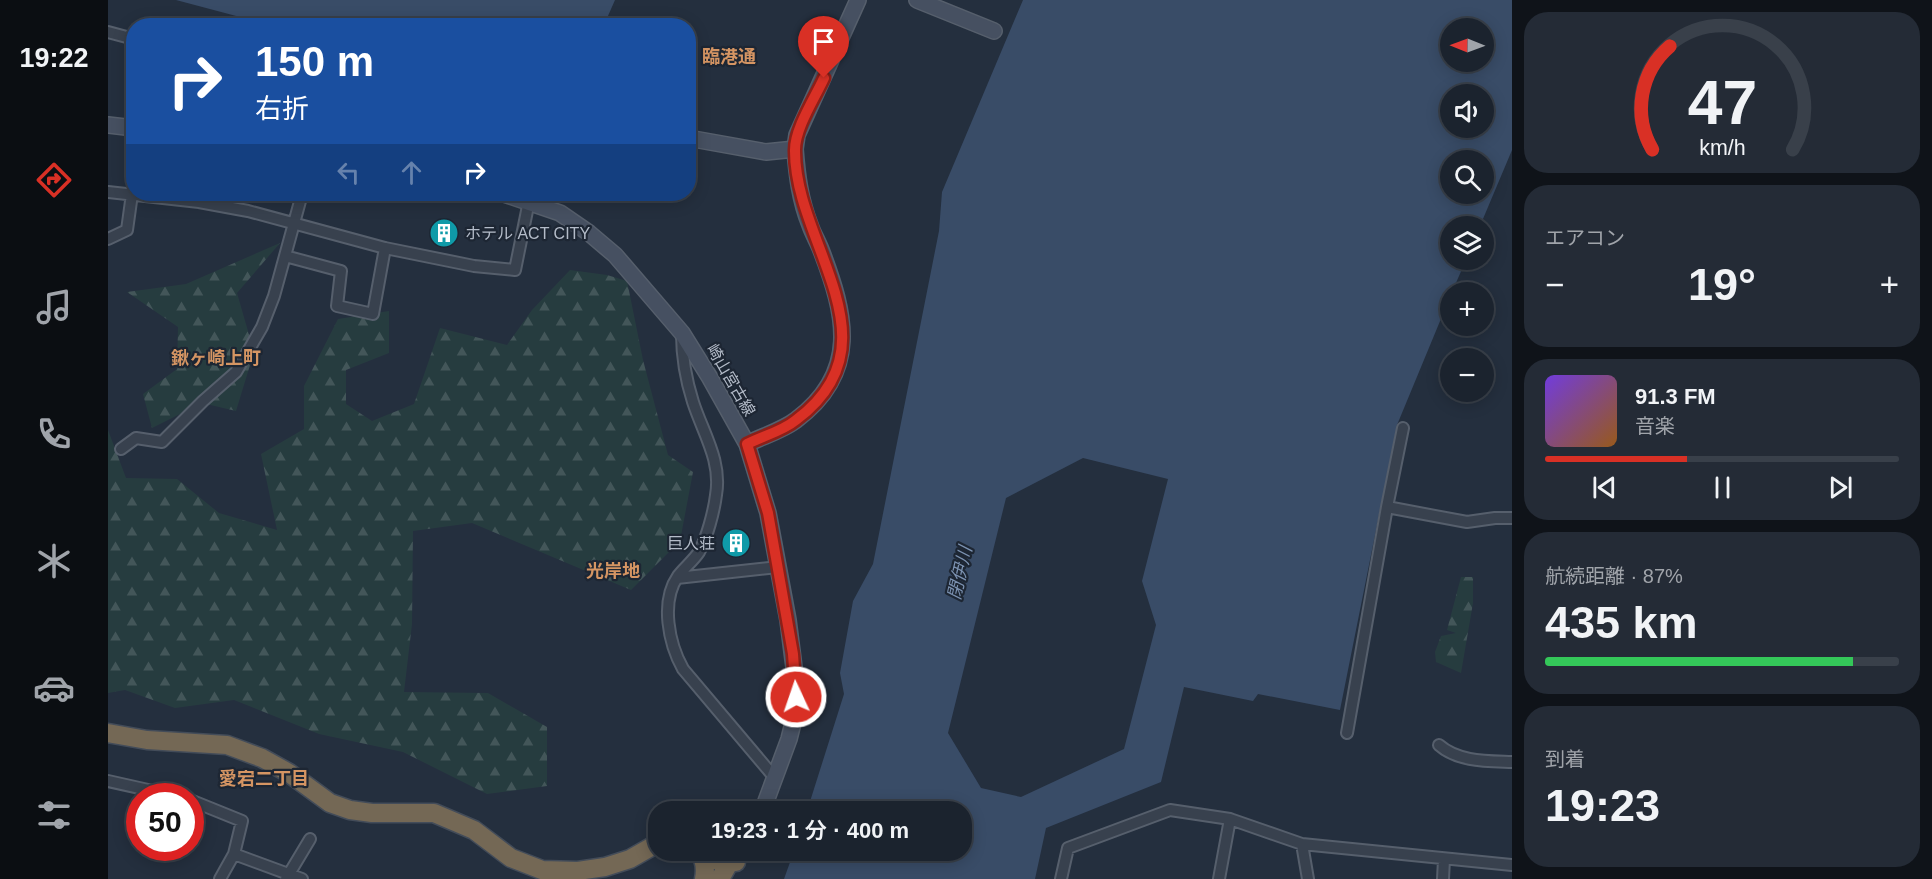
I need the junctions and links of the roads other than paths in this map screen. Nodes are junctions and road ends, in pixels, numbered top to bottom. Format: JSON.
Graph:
{"nodes":[{"id":1,"x":858,"y":0,"type":"edge"},
{"id":2,"x":917,"y":0,"type":"edge"},
{"id":3,"x":994,"y":31,"type":"dead end"},
{"id":4,"x":108,"y":32,"type":"edge"},
{"id":5,"x":126,"y":37,"type":"edge"},
{"id":6,"x":108,"y":125,"type":"edge"},
{"id":7,"x":126,"y":127,"type":"edge"},
{"id":8,"x":696,"y":139,"type":"edge"},
{"id":9,"x":795,"y":149,"type":"junction"},
{"id":10,"x":108,"y":192,"type":"edge"},
{"id":11,"x":126,"y":194,"type":"edge"},
{"id":12,"x":131,"y":201,"type":"edge"},
{"id":13,"x":180,"y":201,"type":"edge"},
{"id":14,"x":300,"y":201,"type":"edge"},
{"id":15,"x":528,"y":201,"type":"edge"},
{"id":16,"x":537,"y":201,"type":"edge"},
{"id":17,"x":295,"y":223,"type":"junction"},
{"id":18,"x":108,"y":239,"type":"edge"},
{"id":19,"x":385,"y":248,"type":"junction"},
{"id":20,"x":285,"y":256,"type":"junction"},
{"id":21,"x":682,"y":333,"type":"junction"},
{"id":22,"x":1403,"y":428,"type":"dead end"},
{"id":23,"x":747,"y":444,"type":"junction"},
{"id":24,"x":121,"y":450,"type":"dead end"},
{"id":25,"x":1387,"y":507,"type":"junction"},
{"id":26,"x":1512,"y":518,"type":"edge"},
{"id":27,"x":778,"y":567,"type":"junction"},
{"id":28,"x":677,"y":578,"type":"junction"},
{"id":29,"x":108,"y":733,"type":"edge"},
{"id":30,"x":1347,"y":733,"type":"dead end"},
{"id":31,"x":1439,"y":745,"type":"dead end"},
{"id":32,"x":1512,"y":762,"type":"edge"},
{"id":33,"x":775,"y":778,"type":"junction"},
{"id":34,"x":108,"y":781,"type":"edge"},
{"id":35,"x":126,"y":785,"type":"edge"},
{"id":36,"x":766,"y":801,"type":"edge"},
{"id":37,"x":204,"y":806,"type":"edge"},
{"id":38,"x":1230,"y":819,"type":"junction"},
{"id":39,"x":310,"y":839,"type":"dead end"},
{"id":40,"x":1302,"y":844,"type":"junction"},
{"id":41,"x":648,"y":849,"type":"edge"},
{"id":42,"x":234,"y":855,"type":"junction"},
{"id":43,"x":1444,"y":859,"type":"junction"},
{"id":44,"x":724,"y":863,"type":"edge"},
{"id":45,"x":1512,"y":865,"type":"edge"},
{"id":46,"x":287,"y":876,"type":"edge"},
{"id":47,"x":220,"y":879,"type":"edge"},
{"id":48,"x":302,"y":879,"type":"edge"},
{"id":49,"x":704,"y":879,"type":"edge"},
{"id":50,"x":1061,"y":879,"type":"edge"},
{"id":51,"x":1219,"y":879,"type":"edge"},
{"id":52,"x":1308,"y":879,"type":"edge"},
{"id":53,"x":1443,"y":879,"type":"edge"}],
"edges":[{"from":1,"to":9,"type":"main road"},
{"from":2,"to":3,"type":"main road"},
{"from":4,"to":5,"type":"street"},
{"from":6,"to":7,"type":"main road"},
{"from":8,"to":9,"type":"main road"},
{"from":9,"to":23,"type":"main road"},
{"from":10,"to":11,"type":"street"},
{"from":12,"to":18,"type":"street"},
{"from":13,"to":17,"type":"street"},
{"from":14,"to":17,"type":"street"},
{"from":15,"to":19,"type":"street"},
{"from":16,"to":21,"type":"main road","name":"崎山宮古線"},
{"from":17,"to":19,"type":"street"},
{"from":17,"to":20,"type":"street"},
{"from":19,"to":20,"type":"street"},
{"from":20,"to":24,"type":"street"},
{"from":21,"to":23,"type":"main road","name":"崎山宮古線"},
{"from":21,"to":28,"type":"street"},
{"from":22,"to":25,"type":"street"},
{"from":23,"to":27,"type":"main road","name":"崎山宮古線"},
{"from":25,"to":26,"type":"street"},
{"from":25,"to":30,"type":"street"},
{"from":27,"to":28,"type":"street"},
{"from":27,"to":33,"type":"main road","name":"崎山宮古線"},
{"from":28,"to":33,"type":"street"},
{"from":29,"to":41,"type":"highway"},
{"from":31,"to":32,"type":"street"},
{"from":33,"to":36,"type":"main road","name":"崎山宮古線"},
{"from":34,"to":35,"type":"street"},
{"from":37,"to":42,"type":"street"},
{"from":38,"to":40,"type":"street"},
{"from":38,"to":50,"type":"street"},
{"from":38,"to":51,"type":"street"},
{"from":39,"to":46,"type":"street"},
{"from":40,"to":43,"type":"street"},
{"from":40,"to":52,"type":"street"},
{"from":42,"to":46,"type":"street"},
{"from":42,"to":47,"type":"street"},
{"from":43,"to":45,"type":"street"},
{"from":43,"to":53,"type":"street"},
{"from":44,"to":49,"type":"highway"},
{"from":46,"to":48,"type":"street"}]}
